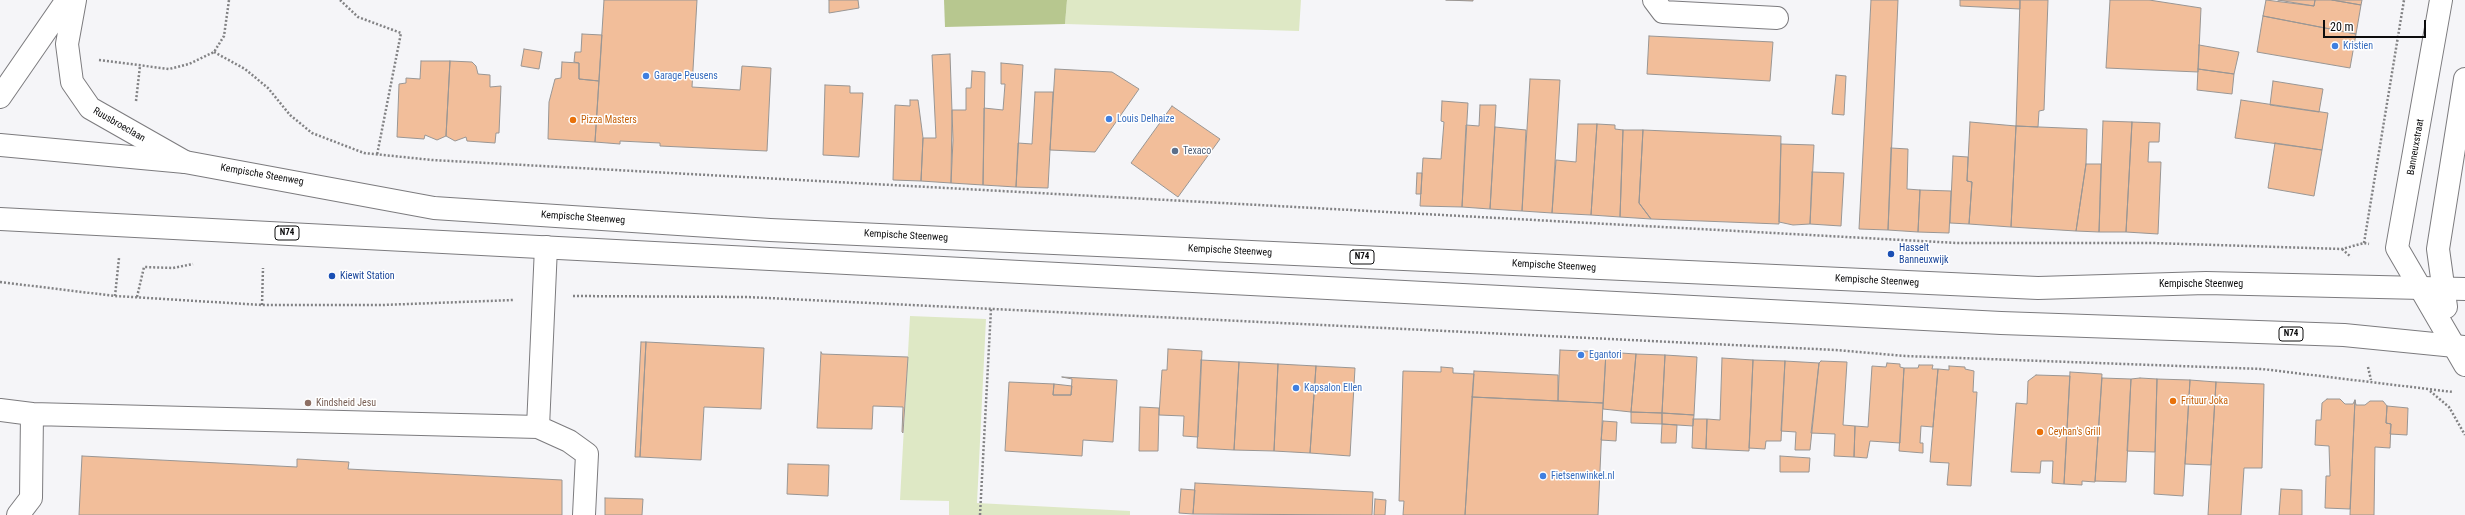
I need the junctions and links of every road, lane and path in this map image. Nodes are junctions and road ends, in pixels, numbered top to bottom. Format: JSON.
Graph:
{"nodes":[{"id":1,"x":67,"y":0,"type":"edge"},
{"id":2,"x":75,"y":0,"type":"edge"},
{"id":3,"x":229,"y":0,"type":"edge"},
{"id":4,"x":340,"y":0,"type":"edge"},
{"id":5,"x":1654,"y":0,"type":"edge"},
{"id":6,"x":2404,"y":0,"type":"edge"},
{"id":7,"x":2441,"y":0,"type":"edge"},
{"id":8,"x":1777,"y":18,"type":"dead end"},
{"id":9,"x":214,"y":52,"type":"junction"},
{"id":10,"x":99,"y":60,"type":"dead end"},
{"id":11,"x":140,"y":66,"type":"junction"},
{"id":12,"x":2465,"y":79,"type":"edge"},
{"id":13,"x":0,"y":97,"type":"edge"},
{"id":14,"x":136,"y":103,"type":"dead end"},
{"id":15,"x":0,"y":145,"type":"edge"},
{"id":16,"x":377,"y":155,"type":"junction"},
{"id":17,"x":185,"y":162,"type":"junction"},
{"id":18,"x":2,"y":216,"type":"edge"},
{"id":19,"x":546,"y":247,"type":"junction"},
{"id":20,"x":119,"y":258,"type":"dead end"},
{"id":21,"x":193,"y":264,"type":"dead end"},
{"id":22,"x":263,"y":268,"type":"dead end"},
{"id":23,"x":0,"y":282,"type":"edge"},
{"id":24,"x":2420,"y":288,"type":"junction"},
{"id":25,"x":2442,"y":288,"type":"junction"},
{"id":26,"x":2465,"y":289,"type":"edge"},
{"id":27,"x":115,"y":296,"type":"junction"},
{"id":28,"x":137,"y":297,"type":"junction"},
{"id":29,"x":544,"y":299,"type":"junction"},
{"id":30,"x":262,"y":305,"type":"junction"},
{"id":31,"x":991,"y":309,"type":"junction"},
{"id":32,"x":2462,"y":353,"type":"edge"},
{"id":33,"x":2430,"y":390,"type":"junction"},
{"id":34,"x":2458,"y":392,"type":"dead end"},
{"id":35,"x":0,"y":410,"type":"edge"},
{"id":36,"x":32,"y":414,"type":"junction"},
{"id":37,"x":538,"y":427,"type":"junction"},
{"id":38,"x":2465,"y":435,"type":"edge"},
{"id":39,"x":18,"y":515,"type":"edge"},
{"id":40,"x":584,"y":515,"type":"edge"},
{"id":41,"x":980,"y":515,"type":"edge"}],
"edges":[{"from":1,"to":13,"type":"main road"},
{"from":2,"to":17,"type":"main road","name":"Ruusbroeclaan"},
{"from":3,"to":9,"type":"path"},
{"from":4,"to":16,"type":"path"},
{"from":5,"to":8,"type":"main road"},
{"from":6,"to":16,"type":"path"},
{"from":7,"to":24,"type":"main road","name":"Banneuxstraat"},
{"from":9,"to":11,"type":"path"},
{"from":9,"to":16,"type":"path"},
{"from":10,"to":11,"type":"path"},
{"from":11,"to":14,"type":"path"},
{"from":12,"to":25,"type":"main road"},
{"from":15,"to":17,"type":"main road","name":"Kempische Steenweg","number":"N74"},
{"from":17,"to":24,"type":"main road","name":"Kempische Steenweg","number":"N74"},
{"from":18,"to":19,"type":"main road","number":"N74"},
{"from":19,"to":29,"type":"main road"},
{"from":19,"to":32,"type":"main road","number":"N74"},
{"from":20,"to":27,"type":"path"},
{"from":21,"to":28,"type":"path"},
{"from":22,"to":30,"type":"path"},
{"from":23,"to":27,"type":"path"},
{"from":24,"to":25,"type":"main road","name":"Kempische Steenweg","number":"N74"},
{"from":24,"to":32,"type":"main road","name":"Banneuxstraat"},
{"from":25,"to":26,"type":"main road","name":"Kempische Steenweg","number":"N74"},
{"from":25,"to":32,"type":"main road"},
{"from":27,"to":28,"type":"path"},
{"from":28,"to":30,"type":"path"},
{"from":29,"to":30,"type":"path"},
{"from":29,"to":31,"type":"path"},
{"from":29,"to":37,"type":"main road"},
{"from":31,"to":33,"type":"path"},
{"from":31,"to":41,"type":"path"},
{"from":33,"to":34,"type":"path"},
{"from":33,"to":38,"type":"path"},
{"from":35,"to":36,"type":"main road"},
{"from":36,"to":37,"type":"main road"},
{"from":36,"to":39,"type":"main road"},
{"from":37,"to":40,"type":"main road"}]}
